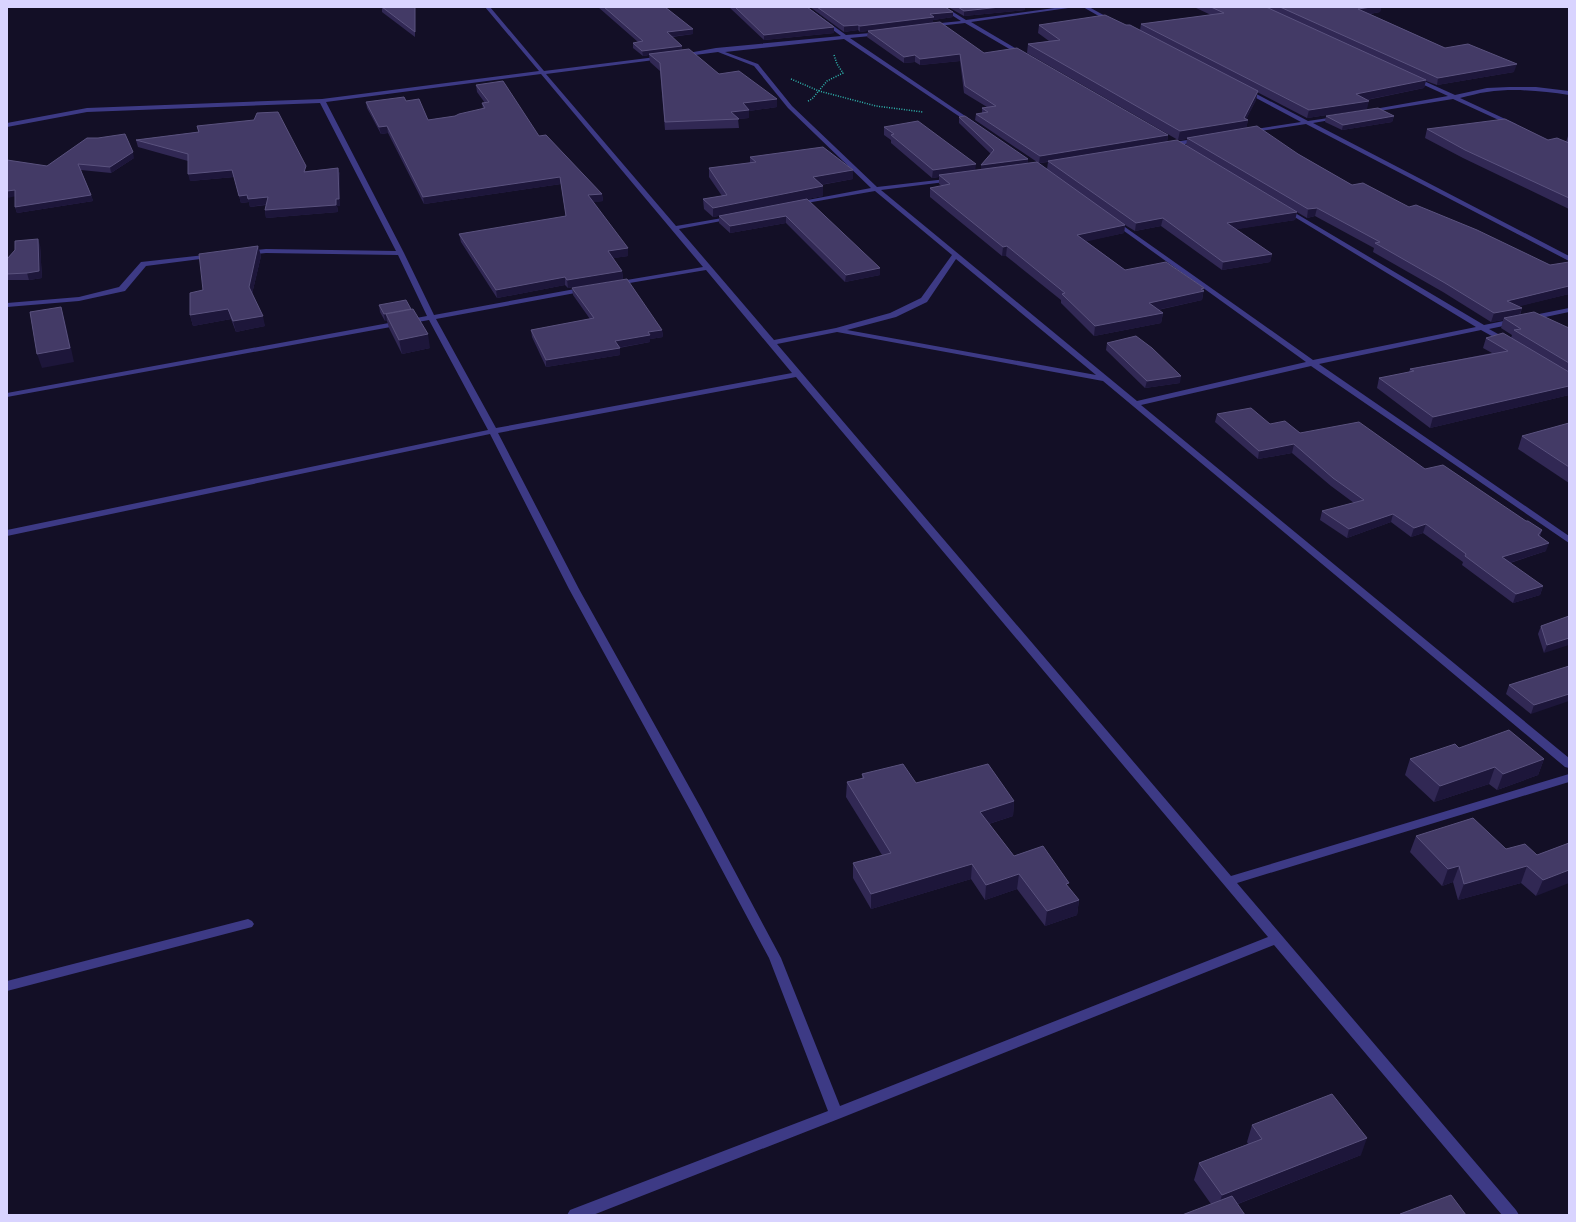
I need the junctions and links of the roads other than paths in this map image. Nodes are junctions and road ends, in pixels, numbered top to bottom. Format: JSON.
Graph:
{"nodes":[{"id":1,"x":487,"y":7,"type":"edge"},
{"id":2,"x":804,"y":7,"type":"edge"},
{"id":3,"x":941,"y":7,"type":"edge"},
{"id":4,"x":1073,"y":7,"type":"edge"},
{"id":5,"x":1085,"y":7,"type":"edge"},
{"id":6,"x":965,"y":22,"type":"junction"},
{"id":7,"x":1119,"y":25,"type":"edge"},
{"id":8,"x":927,"y":27,"type":"edge"},
{"id":9,"x":889,"y":32,"type":"edge"},
{"id":10,"x":844,"y":36,"type":"junction"},
{"id":11,"x":716,"y":50,"type":"junction"},
{"id":12,"x":677,"y":55,"type":"edge"},
{"id":13,"x":669,"y":56,"type":"edge"},
{"id":14,"x":1026,"y":57,"type":"edge"},
{"id":15,"x":542,"y":72,"type":"junction"},
{"id":16,"x":1405,"y":75,"type":"edge"},
{"id":17,"x":1238,"y":86,"type":"edge"},
{"id":18,"x":1569,"y":93,"type":"edge"},
{"id":19,"x":1455,"y":97,"type":"junction"},
{"id":20,"x":322,"y":101,"type":"junction"},
{"id":21,"x":1362,"y":113,"type":"edge"},
{"id":22,"x":1346,"y":116,"type":"edge"},
{"id":23,"x":1307,"y":122,"type":"junction"},
{"id":24,"x":7,"y":125,"type":"edge"},
{"id":25,"x":1519,"y":127,"type":"edge"},
{"id":26,"x":981,"y":129,"type":"edge"},
{"id":27,"x":1238,"y":134,"type":"edge"},
{"id":28,"x":1164,"y":136,"type":"edge"},
{"id":29,"x":1208,"y":139,"type":"edge"},
{"id":30,"x":1177,"y":144,"type":"junction"},
{"id":31,"x":1162,"y":146,"type":"edge"},
{"id":32,"x":1190,"y":151,"type":"edge"},
{"id":33,"x":961,"y":178,"type":"edge"},
{"id":34,"x":876,"y":189,"type":"junction"},
{"id":35,"x":790,"y":206,"type":"edge"},
{"id":36,"x":1281,"y":206,"type":"edge"},
{"id":37,"x":736,"y":216,"type":"edge"},
{"id":38,"x":1107,"y":217,"type":"edge"},
{"id":39,"x":674,"y":228,"type":"junction"},
{"id":40,"x":243,"y":253,"type":"edge"},
{"id":41,"x":401,"y":253,"type":"junction"},
{"id":42,"x":220,"y":256,"type":"edge"},
{"id":43,"x":955,"y":256,"type":"junction"},
{"id":44,"x":1569,"y":259,"type":"edge"},
{"id":45,"x":708,"y":268,"type":"junction"},
{"id":46,"x":608,"y":285,"type":"edge"},
{"id":47,"x":593,"y":288,"type":"edge"},
{"id":48,"x":7,"y":305,"type":"edge"},
{"id":49,"x":1569,"y":310,"type":"edge"},
{"id":50,"x":431,"y":316,"type":"junction"},
{"id":51,"x":1482,"y":328,"type":"junction"},
{"id":52,"x":837,"y":330,"type":"junction"},
{"id":53,"x":771,"y":342,"type":"junction"},
{"id":54,"x":1515,"y":348,"type":"edge"},
{"id":55,"x":1312,"y":363,"type":"junction"},
{"id":56,"x":798,"y":374,"type":"junction"},
{"id":57,"x":1105,"y":379,"type":"junction"},
{"id":58,"x":7,"y":395,"type":"edge"},
{"id":59,"x":1134,"y":404,"type":"junction"},
{"id":60,"x":493,"y":431,"type":"junction"},
{"id":61,"x":7,"y":533,"type":"edge"},
{"id":62,"x":1569,"y":540,"type":"edge"},
{"id":63,"x":1569,"y":764,"type":"edge"},
{"id":64,"x":1569,"y":778,"type":"edge"},
{"id":65,"x":1228,"y":881,"type":"junction"},
{"id":66,"x":248,"y":924,"type":"dead end"},
{"id":67,"x":1277,"y":939,"type":"junction"},
{"id":68,"x":7,"y":986,"type":"edge"},
{"id":69,"x":836,"y":1114,"type":"junction"},
{"id":70,"x":575,"y":1215,"type":"edge"},
{"id":71,"x":1511,"y":1215,"type":"edge"}],
"edges":[{"from":1,"to":15,"type":"street"},
{"from":2,"to":10,"type":"street"},
{"from":3,"to":6,"type":"street"},
{"from":4,"to":6,"type":"street"},
{"from":5,"to":7,"type":"street"},
{"from":6,"to":8,"type":"street"},
{"from":6,"to":14,"type":"street"},
{"from":9,"to":10,"type":"street"},
{"from":10,"to":11,"type":"street"},
{"from":10,"to":26,"type":"street"},
{"from":11,"to":12,"type":"street"},
{"from":11,"to":34,"type":"street"},
{"from":13,"to":15,"type":"street"},
{"from":15,"to":20,"type":"street"},
{"from":15,"to":39,"type":"street"},
{"from":16,"to":19,"type":"street"},
{"from":17,"to":23,"type":"street"},
{"from":18,"to":19,"type":"street"},
{"from":19,"to":21,"type":"street"},
{"from":19,"to":25,"type":"street"},
{"from":20,"to":24,"type":"street"},
{"from":20,"to":41,"type":"street"},
{"from":22,"to":23,"type":"street"},
{"from":23,"to":27,"type":"street"},
{"from":23,"to":44,"type":"street"},
{"from":28,"to":30,"type":"street"},
{"from":29,"to":30,"type":"street"},
{"from":30,"to":31,"type":"street"},
{"from":30,"to":32,"type":"street"},
{"from":33,"to":34,"type":"street"},
{"from":34,"to":35,"type":"street"},
{"from":34,"to":43,"type":"street"},
{"from":36,"to":51,"type":"street"},
{"from":37,"to":39,"type":"street"},
{"from":38,"to":55,"type":"street"},
{"from":39,"to":45,"type":"street"},
{"from":40,"to":41,"type":"street"},
{"from":41,"to":50,"type":"street"},
{"from":42,"to":48,"type":"street"},
{"from":43,"to":52,"type":"street"},
{"from":43,"to":57,"type":"street"},
{"from":45,"to":46,"type":"street"},
{"from":45,"to":53,"type":"street"},
{"from":47,"to":50,"type":"street"},
{"from":49,"to":51,"type":"street"},
{"from":50,"to":58,"type":"street"},
{"from":50,"to":60,"type":"street"},
{"from":51,"to":54,"type":"street"},
{"from":51,"to":55,"type":"street"},
{"from":52,"to":53,"type":"street"},
{"from":52,"to":57,"type":"street"},
{"from":53,"to":56,"type":"street"},
{"from":55,"to":59,"type":"street"},
{"from":55,"to":62,"type":"street"},
{"from":56,"to":60,"type":"street"},
{"from":56,"to":65,"type":"street"},
{"from":57,"to":59,"type":"street"},
{"from":59,"to":63,"type":"street"},
{"from":60,"to":61,"type":"street"},
{"from":60,"to":69,"type":"street"},
{"from":64,"to":65,"type":"street"},
{"from":65,"to":67,"type":"street"},
{"from":66,"to":68,"type":"street"},
{"from":67,"to":69,"type":"street"},
{"from":67,"to":71,"type":"street"},
{"from":69,"to":70,"type":"street"}]}
